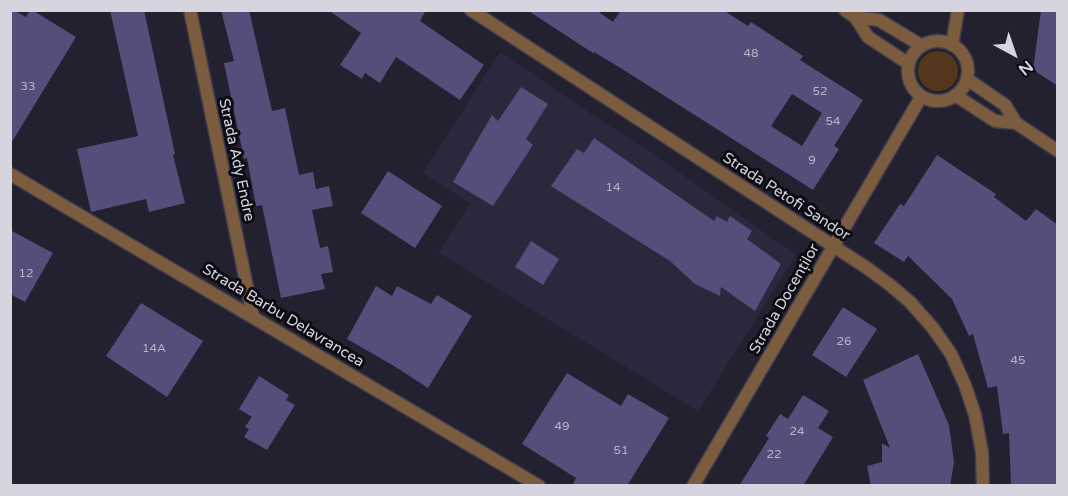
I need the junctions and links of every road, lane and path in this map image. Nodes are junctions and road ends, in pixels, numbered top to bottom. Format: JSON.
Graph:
{"nodes":[{"id":1,"x":190,"y":10,"type":"edge"},
{"id":2,"x":471,"y":10,"type":"edge"},
{"id":3,"x":958,"y":10,"type":"edge"},
{"id":4,"x":850,"y":14,"type":"edge"},
{"id":5,"x":952,"y":45,"type":"junction"},
{"id":6,"x":922,"y":46,"type":"junction"},
{"id":7,"x":909,"y":64,"type":"junction"},
{"id":8,"x":967,"y":79,"type":"junction"},
{"id":9,"x":956,"y":95,"type":"junction"},
{"id":10,"x":921,"y":97,"type":"junction"},
{"id":11,"x":1016,"y":123,"type":"junction"},
{"id":12,"x":1058,"y":151,"type":"edge"},
{"id":13,"x":10,"y":174,"type":"edge"},
{"id":14,"x":833,"y":245,"type":"junction"},
{"id":15,"x":253,"y":316,"type":"junction"},
{"id":16,"x":521,"y":481,"type":"edge"},
{"id":17,"x":539,"y":486,"type":"edge"},
{"id":18,"x":693,"y":486,"type":"edge"},
{"id":19,"x":983,"y":486,"type":"edge"}],
"edges":[{"from":1,"to":15,"type":"street","name":"Strada Ady Endre"},
{"from":2,"to":14,"type":"street","name":"Strada Petofi Sandor"},
{"from":3,"to":5,"type":"street"},
{"from":4,"to":6,"type":"street"},
{"from":4,"to":7,"type":"street"},
{"from":5,"to":6,"type":"street"},
{"from":5,"to":8,"type":"street"},
{"from":6,"to":7,"type":"street"},
{"from":7,"to":10,"type":"street"},
{"from":8,"to":9,"type":"street"},
{"from":8,"to":11,"type":"street"},
{"from":9,"to":10,"type":"street"},
{"from":9,"to":11,"type":"street"},
{"from":10,"to":14,"type":"street","name":"Strada Docenților"},
{"from":11,"to":12,"type":"street"},
{"from":13,"to":15,"type":"street","name":"Strada Barbu Delavrancea"},
{"from":14,"to":18,"type":"street","name":"Strada Docenților"},
{"from":14,"to":19,"type":"street","name":"Strada Petofi Sandor"},
{"from":15,"to":16,"type":"street","name":"Strada Barbu Delavrancea"},
{"from":16,"to":17,"type":"street","name":"Strada Barbu Delavrancea"}]}
